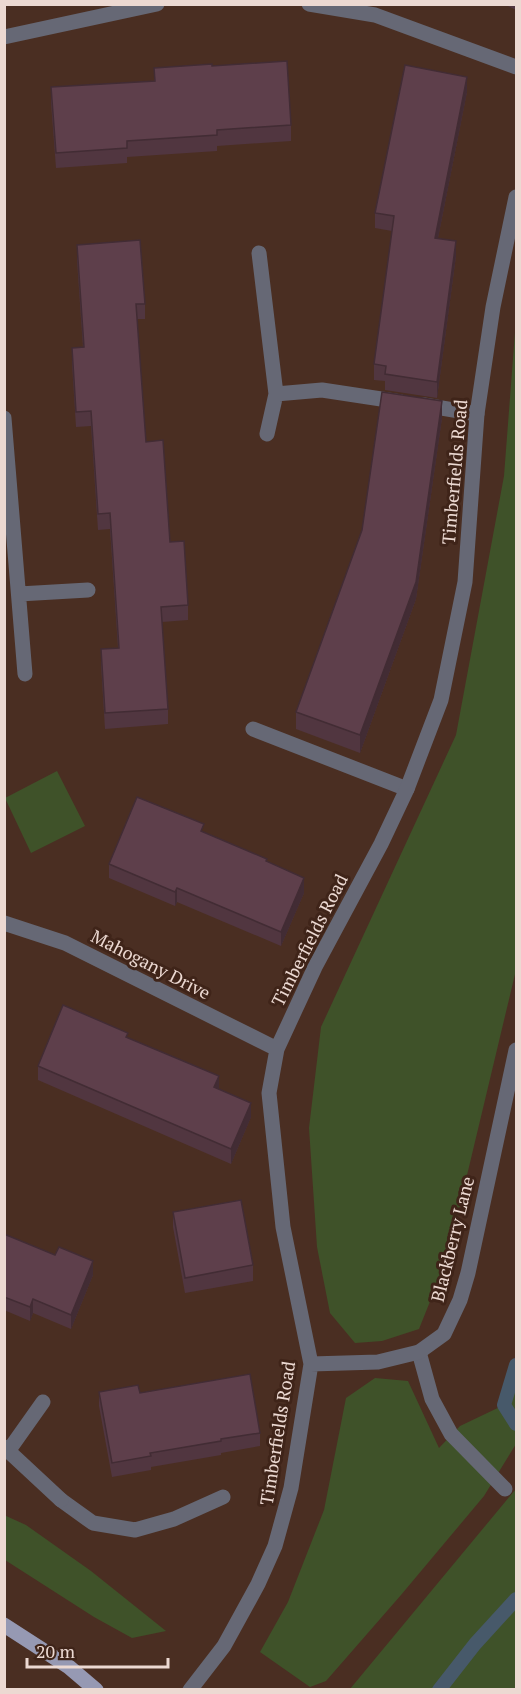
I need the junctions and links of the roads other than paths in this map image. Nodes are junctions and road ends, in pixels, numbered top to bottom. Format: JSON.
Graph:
{"nodes":[{"id":1,"x":157,"y":4,"type":"edge"},
{"id":2,"x":309,"y":4,"type":"edge"},
{"id":3,"x":4,"y":37,"type":"edge"},
{"id":4,"x":516,"y":67,"type":"edge"},
{"id":5,"x":516,"y":197,"type":"edge"},
{"id":6,"x":259,"y":253,"type":"dead end"},
{"id":7,"x":276,"y":394,"type":"junction"},
{"id":8,"x":477,"y":414,"type":"junction"},
{"id":9,"x":4,"y":418,"type":"edge"},
{"id":10,"x":267,"y":434,"type":"dead end"},
{"id":11,"x":88,"y":590,"type":"dead end"},
{"id":12,"x":19,"y":594,"type":"junction"},
{"id":13,"x":25,"y":674,"type":"dead end"},
{"id":14,"x":253,"y":729,"type":"dead end"},
{"id":15,"x":407,"y":789,"type":"junction"},
{"id":16,"x":4,"y":923,"type":"edge"},
{"id":17,"x":277,"y":1049,"type":"junction"},
{"id":18,"x":516,"y":1050,"type":"edge"},
{"id":19,"x":419,"y":1352,"type":"junction"},
{"id":20,"x":311,"y":1364,"type":"junction"},
{"id":21,"x":43,"y":1402,"type":"dead end"},
{"id":22,"x":7,"y":1448,"type":"edge"},
{"id":23,"x":505,"y":1489,"type":"dead end"},
{"id":24,"x":223,"y":1497,"type":"dead end"},
{"id":25,"x":4,"y":1625,"type":"edge"},
{"id":26,"x":96,"y":1689,"type":"edge"},
{"id":27,"x":190,"y":1689,"type":"edge"}],
"edges":[{"from":1,"to":3,"type":"street"},
{"from":2,"to":4,"type":"street"},
{"from":5,"to":8,"type":"street","name":"Timberfields Road"},
{"from":6,"to":7,"type":"street"},
{"from":7,"to":8,"type":"street"},
{"from":7,"to":10,"type":"street"},
{"from":8,"to":15,"type":"street","name":"Timberfields Road"},
{"from":9,"to":12,"type":"street"},
{"from":11,"to":12,"type":"street"},
{"from":12,"to":13,"type":"street"},
{"from":14,"to":15,"type":"street"},
{"from":15,"to":17,"type":"street","name":"Timberfields Road"},
{"from":16,"to":17,"type":"street","name":"Mahogany Drive"},
{"from":17,"to":20,"type":"street","name":"Timberfields Road"},
{"from":18,"to":19,"type":"street","name":"Blackberry Lane"},
{"from":19,"to":20,"type":"street","name":"Blackberry Lane"},
{"from":19,"to":23,"type":"street"},
{"from":20,"to":27,"type":"street","name":"Timberfields Road"},
{"from":21,"to":22,"type":"street"},
{"from":22,"to":24,"type":"street"},
{"from":25,"to":26,"type":"main road"}]}
